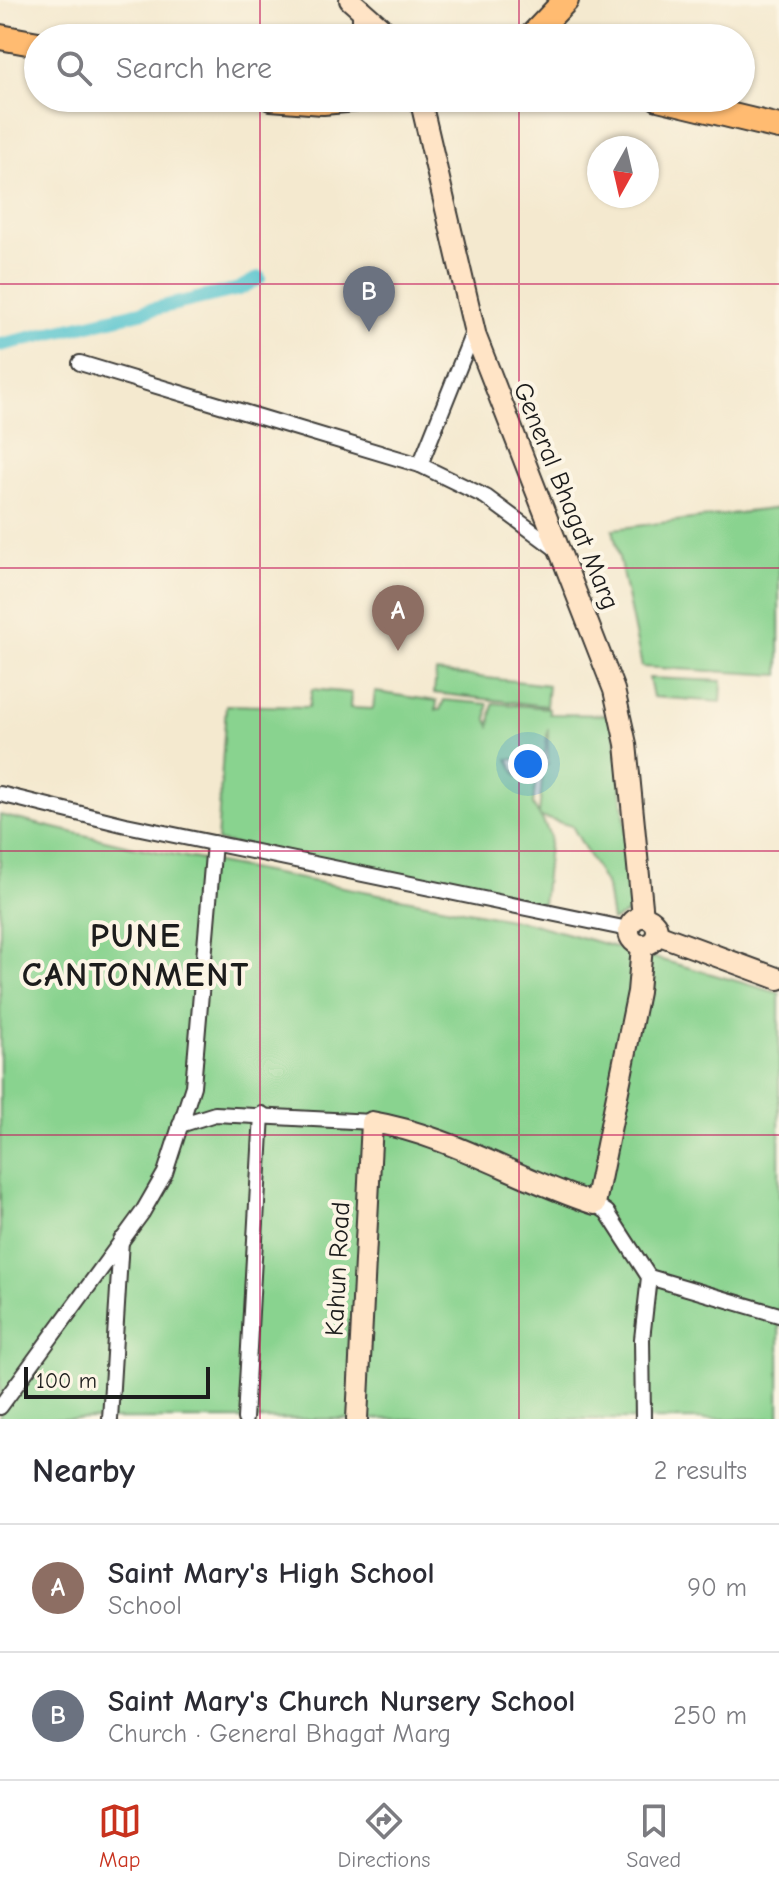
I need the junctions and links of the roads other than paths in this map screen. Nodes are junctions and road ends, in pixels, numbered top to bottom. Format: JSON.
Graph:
{"nodes":[{"id":1,"x":566,"y":0,"type":"edge"},
{"id":2,"x":359,"y":5,"type":"edge"},
{"id":3,"x":379,"y":24,"type":"edge"},
{"id":4,"x":543,"y":24,"type":"edge"},
{"id":5,"x":0,"y":37,"type":"edge"},
{"id":6,"x":24,"y":41,"type":"edge"},
{"id":7,"x":0,"y":53,"type":"edge"},
{"id":8,"x":24,"y":57,"type":"edge"},
{"id":9,"x":423,"y":112,"type":"edge"},
{"id":10,"x":716,"y":112,"type":"edge"},
{"id":11,"x":779,"y":127,"type":"edge"},
{"id":12,"x":474,"y":330,"type":"junction"},
{"id":13,"x":80,"y":363,"type":"dead end"},
{"id":14,"x":420,"y":465,"type":"junction"},
{"id":15,"x":559,"y":552,"type":"junction"},
{"id":16,"x":0,"y":794,"type":"edge"},
{"id":17,"x":214,"y":843,"type":"junction"},
{"id":18,"x":636,"y":923,"type":"junction"},
{"id":19,"x":650,"y":940,"type":"junction"},
{"id":20,"x":779,"y":979,"type":"edge"},
{"id":21,"x":189,"y":1098,"type":"junction"},
{"id":22,"x":215,"y":1114,"type":"junction"},
{"id":23,"x":262,"y":1114,"type":"junction"},
{"id":24,"x":372,"y":1122,"type":"junction"},
{"id":25,"x":180,"y":1125,"type":"junction"},
{"id":26,"x":595,"y":1204,"type":"junction"},
{"id":27,"x":121,"y":1239,"type":"junction"},
{"id":28,"x":649,"y":1277,"type":"junction"},
{"id":29,"x":779,"y":1315,"type":"edge"},
{"id":30,"x":0,"y":1407,"type":"edge"},
{"id":31,"x":110,"y":1419,"type":"edge"},
{"id":32,"x":245,"y":1419,"type":"edge"},
{"id":33,"x":357,"y":1419,"type":"edge"},
{"id":34,"x":643,"y":1419,"type":"edge"}],
"edges":[{"from":1,"to":4,"type":"highway"},
{"from":2,"to":3,"type":"street"},
{"from":5,"to":6,"type":"highway"},
{"from":7,"to":8,"type":"highway"},
{"from":9,"to":12,"type":"street","name":"General Bhagat Marg"},
{"from":10,"to":11,"type":"highway"},
{"from":12,"to":14,"type":"street"},
{"from":12,"to":15,"type":"street","name":"General Bhagat Marg"},
{"from":13,"to":14,"type":"street"},
{"from":14,"to":15,"type":"street"},
{"from":15,"to":18,"type":"street","name":"General Bhagat Marg"},
{"from":16,"to":17,"type":"street"},
{"from":17,"to":18,"type":"street"},
{"from":17,"to":21,"type":"street"},
{"from":18,"to":19,"type":"street"},
{"from":19,"to":20,"type":"street"},
{"from":19,"to":26,"type":"street"},
{"from":21,"to":22,"type":"street"},
{"from":21,"to":25,"type":"street"},
{"from":22,"to":23,"type":"street"},
{"from":22,"to":25,"type":"street"},
{"from":23,"to":24,"type":"street"},
{"from":23,"to":32,"type":"street"},
{"from":24,"to":26,"type":"street"},
{"from":24,"to":33,"type":"street","name":"Kahun Road"},
{"from":25,"to":27,"type":"street"},
{"from":26,"to":28,"type":"street"},
{"from":27,"to":30,"type":"street"},
{"from":27,"to":31,"type":"street"},
{"from":28,"to":29,"type":"street"},
{"from":28,"to":34,"type":"street"}]}
